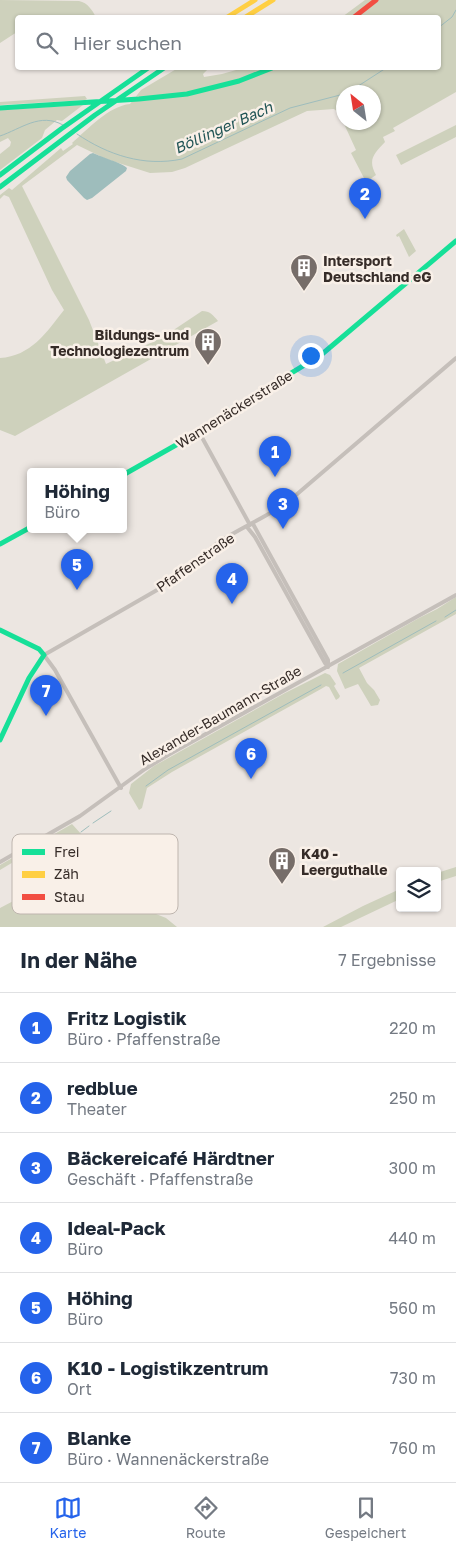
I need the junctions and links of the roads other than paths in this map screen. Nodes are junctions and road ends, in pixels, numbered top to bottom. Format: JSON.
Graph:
{"nodes":[{"id":1,"x":255,"y":0,"type":"edge"},
{"id":2,"x":273,"y":0,"type":"edge"},
{"id":3,"x":376,"y":0,"type":"edge"},
{"id":4,"x":231,"y":15,"type":"edge"},
{"id":5,"x":249,"y":15,"type":"edge"},
{"id":6,"x":357,"y":15,"type":"edge"},
{"id":7,"x":145,"y":70,"type":"edge"},
{"id":8,"x":161,"y":70,"type":"edge"},
{"id":9,"x":267,"y":70,"type":"edge"},
{"id":10,"x":0,"y":108,"type":"edge"},
{"id":11,"x":0,"y":175,"type":"edge"},
{"id":12,"x":0,"y":187,"type":"edge"},
{"id":13,"x":456,"y":240,"type":"edge"},
{"id":14,"x":456,"y":358,"type":"edge"},
{"id":15,"x":200,"y":432,"type":"junction"},
{"id":16,"x":127,"y":473,"type":"edge"},
{"id":17,"x":250,"y":525,"type":"junction"},
{"id":18,"x":27,"y":529,"type":"edge"},
{"id":19,"x":0,"y":544,"type":"edge"},
{"id":20,"x":456,"y":595,"type":"edge"},
{"id":21,"x":0,"y":630,"type":"edge"},
{"id":22,"x":44,"y":655,"type":"junction"},
{"id":23,"x":328,"y":667,"type":"junction"},
{"id":24,"x":0,"y":740,"type":"edge"},
{"id":25,"x":121,"y":788,"type":"junction"},
{"id":26,"x":50,"y":834,"type":"edge"},
{"id":27,"x":12,"y":855,"type":"edge"},
{"id":28,"x":0,"y":862,"type":"edge"}],
"edges":[{"from":1,"to":4,"type":"main road"},
{"from":2,"to":5,"type":"main road"},
{"from":3,"to":6,"type":"main road"},
{"from":7,"to":11,"type":"main road"},
{"from":8,"to":12,"type":"main road"},
{"from":9,"to":10,"type":"main road"},
{"from":13,"to":15,"type":"main road","name":"Wannenäckerstraße"},
{"from":14,"to":17,"type":"street","name":"Pfaffenstraße"},
{"from":15,"to":16,"type":"main road","name":"Wannenäckerstraße"},
{"from":15,"to":17,"type":"street"},
{"from":17,"to":22,"type":"street","name":"Pfaffenstraße"},
{"from":17,"to":23,"type":"street"},
{"from":18,"to":19,"type":"main road"},
{"from":20,"to":23,"type":"street","name":"Alexander-Baumann-Straße"},
{"from":21,"to":22,"type":"main road"},
{"from":22,"to":24,"type":"main road","name":"Pfaffenstraße"},
{"from":22,"to":25,"type":"street"},
{"from":23,"to":25,"type":"street","name":"Alexander-Baumann-Straße"},
{"from":25,"to":26,"type":"street","name":"Alexander-Baumann-Straße"},
{"from":27,"to":28,"type":"street","name":"Alexander-Baumann-Straße"}]}
